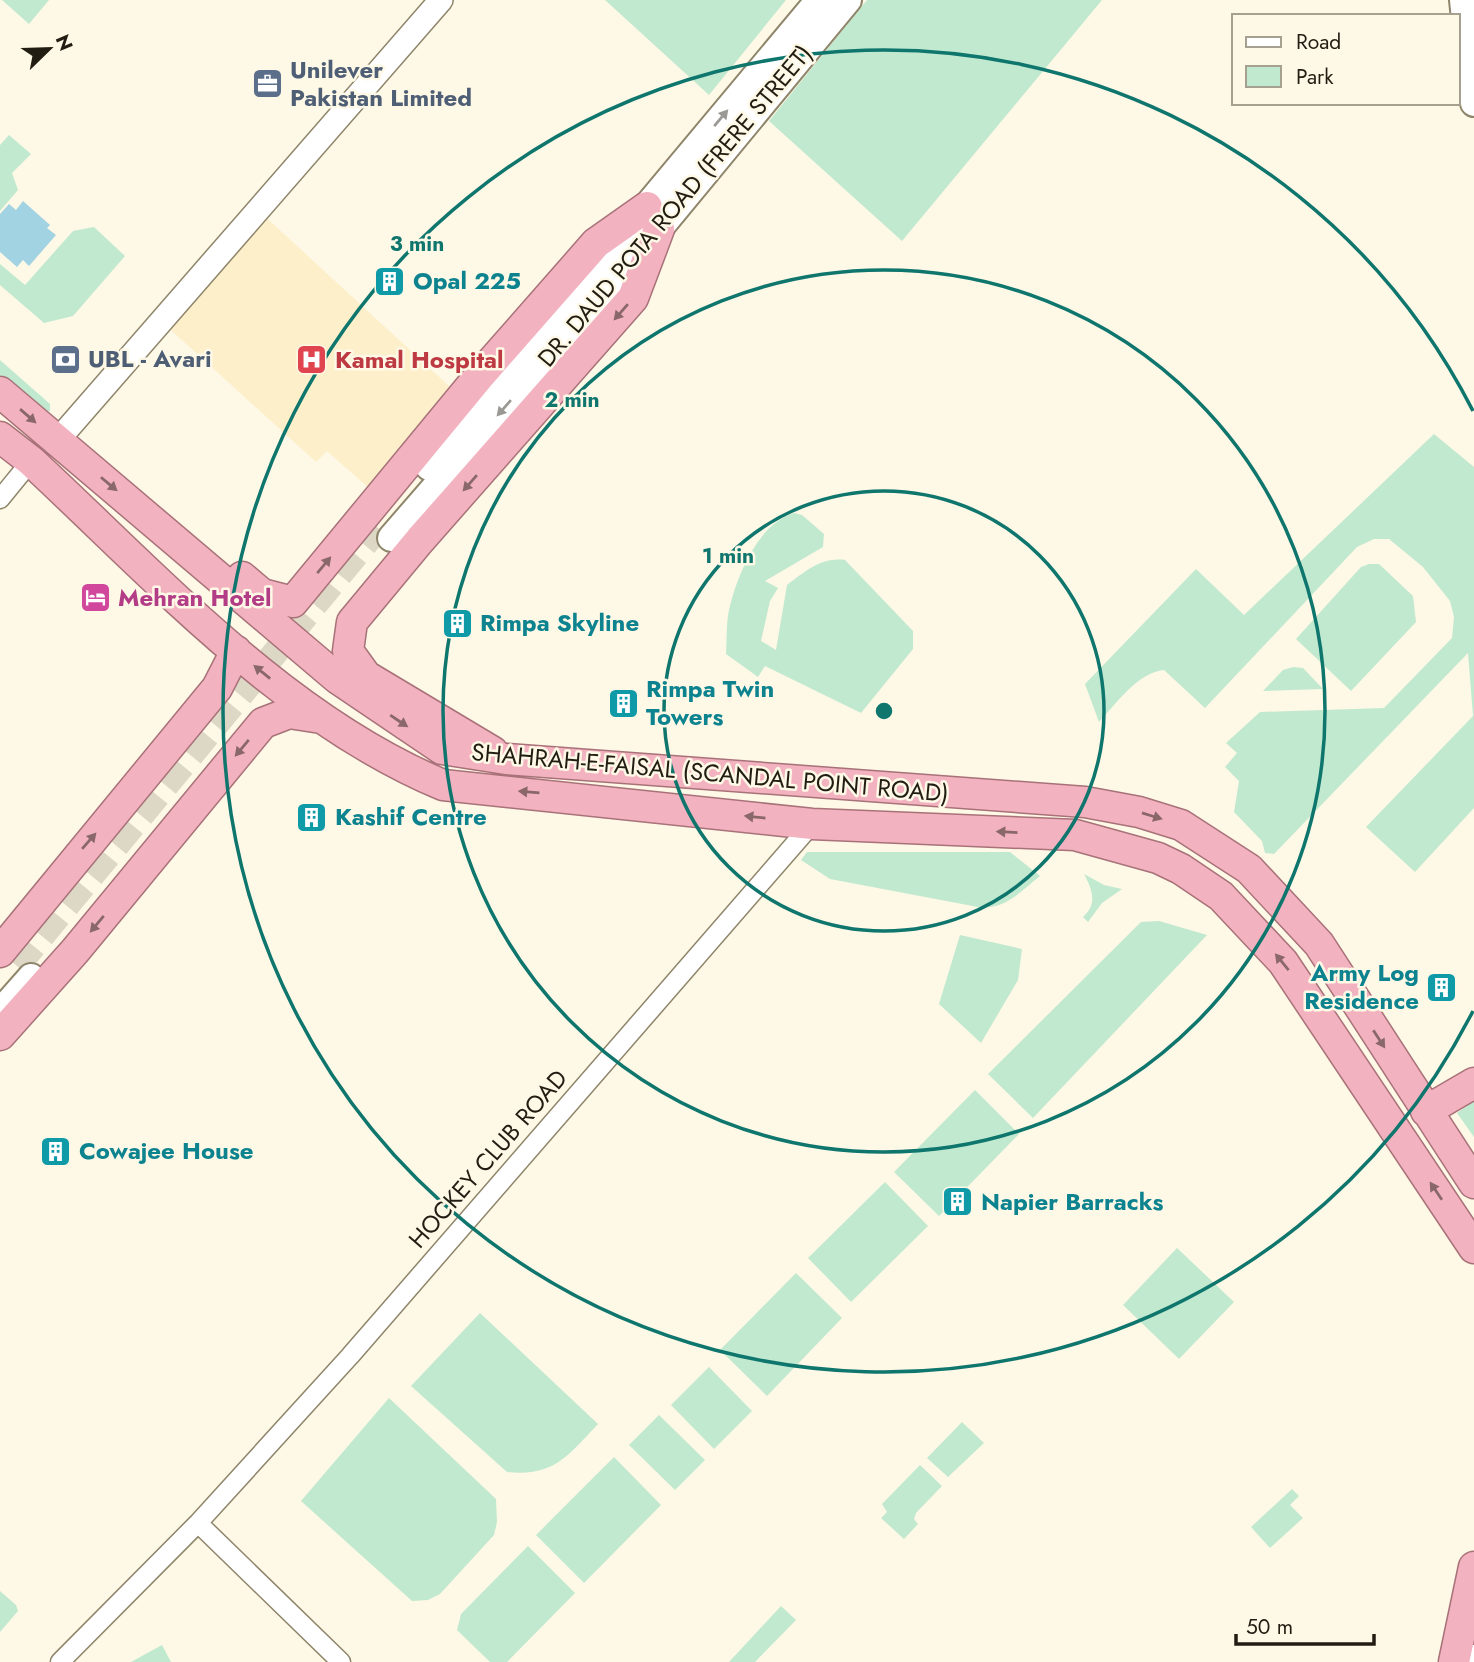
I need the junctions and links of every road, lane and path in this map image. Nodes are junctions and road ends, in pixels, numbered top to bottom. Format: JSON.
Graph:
{"nodes":[{"id":1,"x":441,"y":0,"type":"edge"},
{"id":2,"x":819,"y":0,"type":"edge"},
{"id":3,"x":848,"y":0,"type":"edge"},
{"id":4,"x":1463,"y":0,"type":"edge"},
{"id":5,"x":1474,"y":103,"type":"edge"},
{"id":6,"x":653,"y":218,"type":"junction"},
{"id":7,"x":0,"y":392,"type":"edge"},
{"id":8,"x":0,"y":437,"type":"edge"},
{"id":9,"x":57,"y":441,"type":"junction"},
{"id":10,"x":31,"y":461,"type":"junction"},
{"id":11,"x":0,"y":499,"type":"edge"},
{"id":12,"x":151,"y":519,"type":"junction"},
{"id":13,"x":384,"y":533,"type":"tunnel mouth"},
{"id":14,"x":293,"y":602,"type":"junction"},
{"id":15,"x":236,"y":651,"type":"junction"},
{"id":16,"x":348,"y":651,"type":"junction"},
{"id":17,"x":321,"y":718,"type":"junction"},
{"id":18,"x":506,"y":760,"type":"junction"},
{"id":19,"x":812,"y":824,"type":"junction"},
{"id":20,"x":12,"y":970,"type":"edge"},
{"id":21,"x":0,"y":1012,"type":"edge"},
{"id":22,"x":0,"y":1035,"type":"edge"},
{"id":23,"x":1474,"y":1083,"type":"edge"},
{"id":24,"x":1426,"y":1111,"type":"junction"},
{"id":25,"x":1474,"y":1183,"type":"edge"},
{"id":26,"x":1472,"y":1249,"type":"edge"},
{"id":27,"x":198,"y":1523,"type":"junction"},
{"id":28,"x":1474,"y":1567,"type":"edge"},
{"id":29,"x":60,"y":1662,"type":"edge"},
{"id":30,"x":341,"y":1662,"type":"edge"},
{"id":31,"x":1454,"y":1662,"type":"edge"}],
"edges":[{"from":1,"to":9,"type":"street"},
{"from":6,"to":2,"type":"main road","name":"DR. DAUD POTA ROAD (FRERE STREET)","one_way":true},
{"from":3,"to":6,"type":"main road","name":"DR. DAUD POTA ROAD (FRERE STREET)"},
{"from":4,"to":5,"type":"main road"},
{"from":6,"to":13,"type":"main road","name":"DR. DAUD POTA ROAD (FRERE STREET)"},
{"from":14,"to":6,"type":"highway","one_way":true},
{"from":6,"to":16,"type":"highway","one_way":true},
{"from":7,"to":9,"type":"highway","name":"SHAHRAH-E-FAISAL (SCANDAL POINT ROAD)","one_way":true},
{"from":8,"to":10,"type":"highway","name":"SHAHRAH-E-FAISAL (SCANDAL POINT ROAD)"},
{"from":9,"to":12,"type":"highway","name":"SHAHRAH-E-FAISAL (SCANDAL POINT ROAD)","one_way":true},
{"from":10,"to":11,"type":"street"},
{"from":10,"to":15,"type":"highway","name":"SHAHRAH-E-FAISAL (SCANDAL POINT ROAD)"},
{"from":12,"to":14,"type":"highway"},
{"from":12,"to":18,"type":"highway","name":"SHAHRAH-E-FAISAL (SCANDAL POINT ROAD)","one_way":true},
{"from":14,"to":16,"type":"highway"},
{"from":17,"to":15,"type":"highway","name":"SHAHRAH-E-FAISAL (SCANDAL POINT ROAD)","one_way":true},
{"from":20,"to":15,"type":"highway","one_way":true},
{"from":16,"to":18,"type":"highway"},
{"from":19,"to":17,"type":"highway","name":"SHAHRAH-E-FAISAL (SCANDAL POINT ROAD)","one_way":true},
{"from":17,"to":22,"type":"highway","one_way":true},
{"from":18,"to":24,"type":"highway","name":"SHAHRAH-E-FAISAL (SCANDAL POINT ROAD)","one_way":true},
{"from":26,"to":19,"type":"highway","name":"SHAHRAH-E-FAISAL (SCANDAL POINT ROAD)","one_way":true},
{"from":19,"to":27,"type":"street","name":"HOCKEY CLUB ROAD"},
{"from":20,"to":21,"type":"main road"},
{"from":23,"to":24,"type":"highway"},
{"from":24,"to":25,"type":"highway","name":"SHAHRAH-E-FAISAL (SCANDAL POINT ROAD)"},
{"from":27,"to":29,"type":"street","name":"HOCKEY CLUB ROAD"},
{"from":27,"to":30,"type":"street"},
{"from":28,"to":31,"type":"highway"}]}
